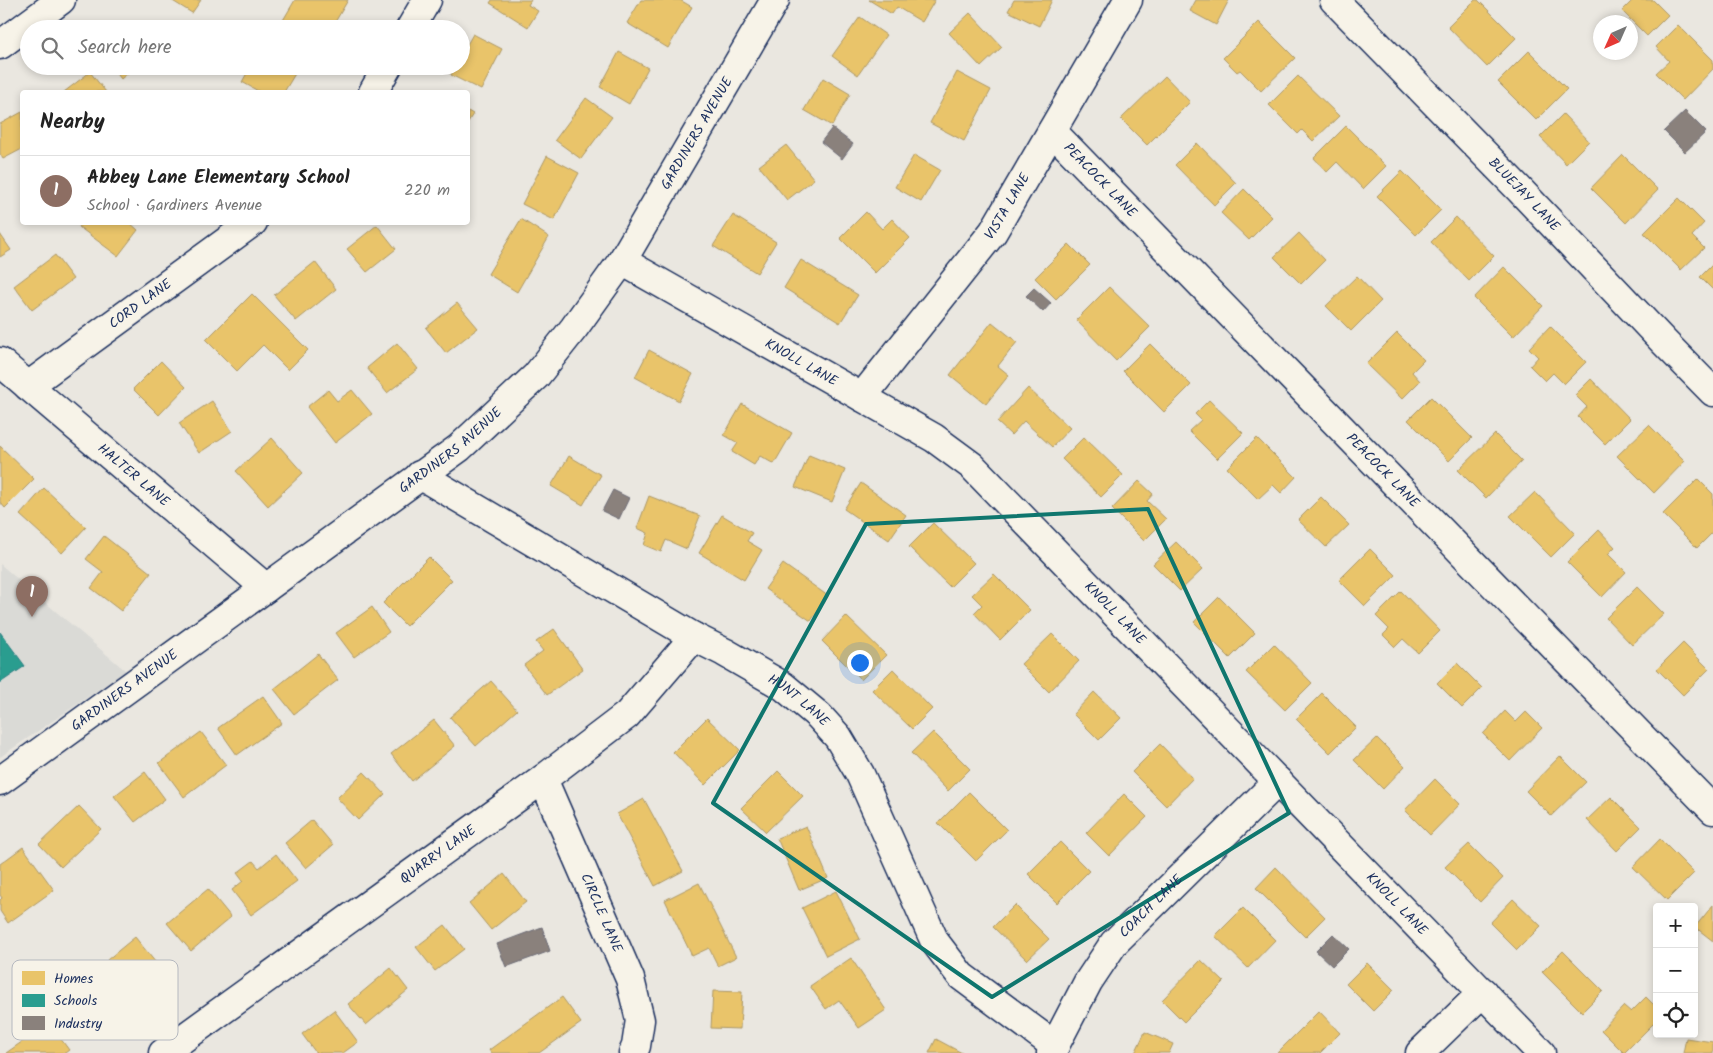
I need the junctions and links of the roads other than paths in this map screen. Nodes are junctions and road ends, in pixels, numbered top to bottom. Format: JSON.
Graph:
{"nodes":[{"id":1,"x":61,"y":0,"type":"edge"},
{"id":2,"x":427,"y":0,"type":"edge"},
{"id":3,"x":775,"y":0,"type":"edge"},
{"id":4,"x":1128,"y":0,"type":"edge"},
{"id":5,"x":1334,"y":0,"type":"edge"},
{"id":6,"x":34,"y":20,"type":"edge"},
{"id":7,"x":415,"y":20,"type":"edge"},
{"id":8,"x":20,"y":30,"type":"edge"},
{"id":9,"x":0,"y":45,"type":"edge"},
{"id":10,"x":383,"y":75,"type":"edge"},
{"id":11,"x":374,"y":90,"type":"edge"},
{"id":12,"x":1052,"y":131,"type":"junction"},
{"id":13,"x":249,"y":225,"type":"edge"},
{"id":14,"x":622,"y":261,"type":"junction"},
{"id":15,"x":0,"y":362,"type":"edge"},
{"id":16,"x":28,"y":386,"type":"junction"},
{"id":17,"x":1713,"y":392,"type":"edge"},
{"id":18,"x":862,"y":396,"type":"junction"},
{"id":19,"x":420,"y":475,"type":"junction"},
{"id":20,"x":266,"y":588,"type":"junction"},
{"id":21,"x":694,"y":637,"type":"junction"},
{"id":22,"x":543,"y":778,"type":"junction"},
{"id":23,"x":0,"y":781,"type":"edge"},
{"id":24,"x":1278,"y":781,"type":"junction"},
{"id":25,"x":1713,"y":810,"type":"edge"},
{"id":26,"x":1483,"y":992,"type":"junction"},
{"id":27,"x":1053,"y":1049,"type":"edge"},
{"id":28,"x":163,"y":1053,"type":"edge"},
{"id":29,"x":633,"y":1053,"type":"edge"},
{"id":30,"x":1420,"y":1053,"type":"edge"},
{"id":31,"x":1541,"y":1053,"type":"edge"}],
"edges":[{"from":1,"to":6,"type":"street"},
{"from":2,"to":7,"type":"street"},
{"from":3,"to":14,"type":"street","name":"GARDINERS AVENUE"},
{"from":4,"to":12,"type":"street","name":"VISTA LANE"},
{"from":5,"to":17,"type":"street","name":"BLUEJAY LANE"},
{"from":8,"to":9,"type":"street"},
{"from":10,"to":11,"type":"street"},
{"from":12,"to":18,"type":"street","name":"VISTA LANE"},
{"from":12,"to":25,"type":"street","name":"PEACOCK LANE"},
{"from":13,"to":16,"type":"street","name":"CORD LANE"},
{"from":14,"to":18,"type":"street","name":"KNOLL LANE"},
{"from":14,"to":19,"type":"street","name":"GARDINERS AVENUE"},
{"from":15,"to":16,"type":"street","name":"HALTER LANE"},
{"from":16,"to":20,"type":"street","name":"HALTER LANE"},
{"from":18,"to":24,"type":"street","name":"KNOLL LANE"},
{"from":19,"to":20,"type":"street","name":"GARDINERS AVENUE"},
{"from":19,"to":21,"type":"street","name":"HUNT LANE"},
{"from":20,"to":23,"type":"street","name":"GARDINERS AVENUE"},
{"from":21,"to":22,"type":"street","name":"QUARRY LANE"},
{"from":21,"to":27,"type":"street","name":"HUNT LANE"},
{"from":22,"to":28,"type":"street","name":"QUARRY LANE"},
{"from":22,"to":29,"type":"street","name":"CIRCLE LANE"},
{"from":24,"to":26,"type":"street","name":"KNOLL LANE"},
{"from":24,"to":27,"type":"street","name":"COACH LANE"},
{"from":26,"to":30,"type":"street"},
{"from":26,"to":31,"type":"street","name":"KNOLL LANE"}]}
